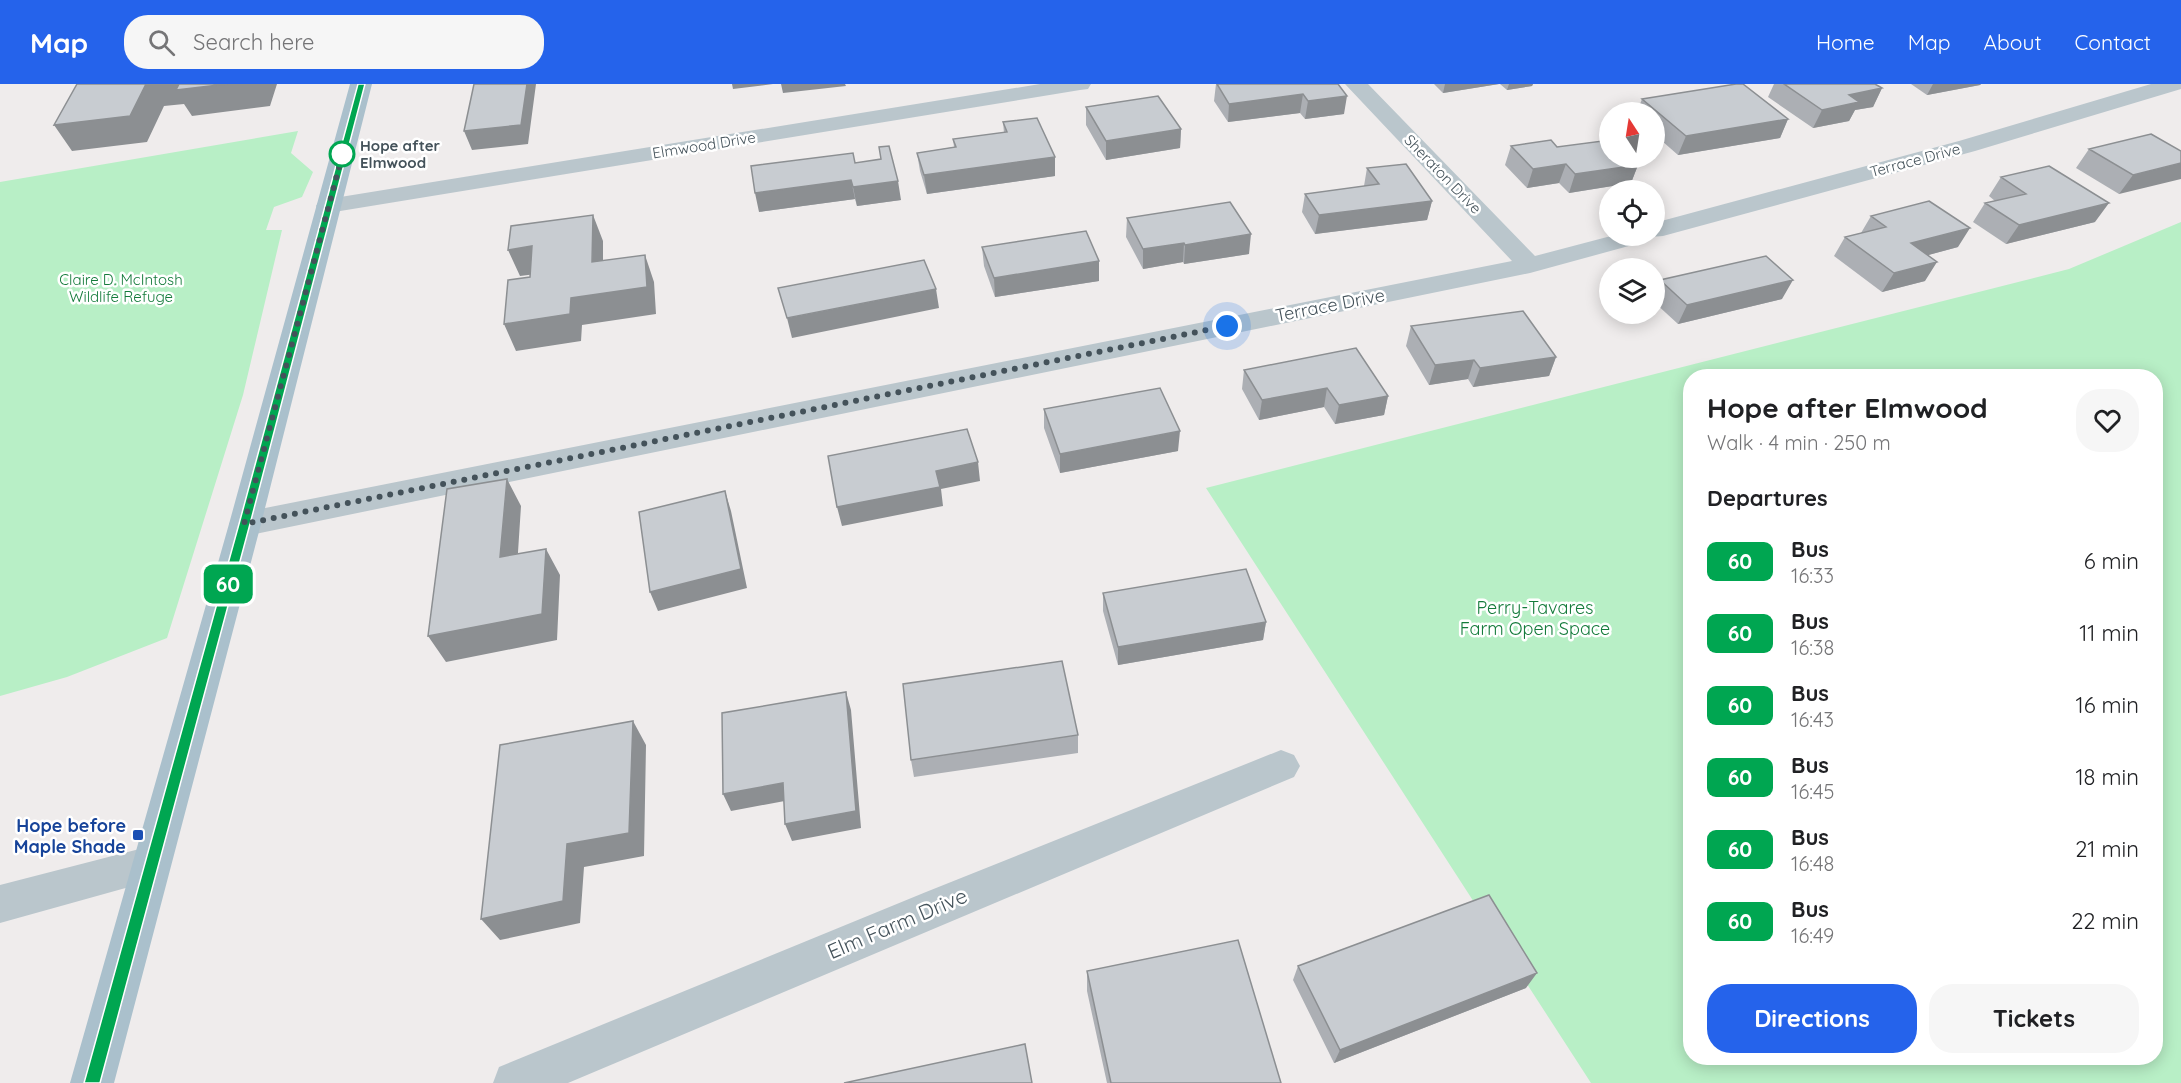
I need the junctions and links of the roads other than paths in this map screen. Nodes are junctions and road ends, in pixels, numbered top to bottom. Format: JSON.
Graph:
{"nodes":[{"id":1,"x":361,"y":84,"type":"edge"},
{"id":2,"x":1080,"y":84,"type":"edge"},
{"id":3,"x":1356,"y":84,"type":"edge"},
{"id":4,"x":2174,"y":84,"type":"edge"},
{"id":5,"x":328,"y":206,"type":"junction"},
{"id":6,"x":1665,"y":228,"type":"edge"},
{"id":7,"x":1601,"y":246,"type":"edge"},
{"id":8,"x":1530,"y":265,"type":"junction"},
{"id":9,"x":244,"y":524,"type":"junction"},
{"id":10,"x":1281,"y":766,"type":"dead end"},
{"id":11,"x":151,"y":864,"type":"junction"},
{"id":12,"x":0,"y":904,"type":"edge"},
{"id":13,"x":92,"y":1083,"type":"edge"},
{"id":14,"x":515,"y":1083,"type":"edge"}],
"edges":[{"from":1,"to":5,"type":"main road"},
{"from":2,"to":5,"type":"street","name":"Elmwood Drive"},
{"from":3,"to":8,"type":"street","name":"Sheraton Drive"},
{"from":4,"to":6,"type":"street","name":"Terrace Drive"},
{"from":5,"to":9,"type":"main road"},
{"from":7,"to":8,"type":"street","name":"Terrace Drive"},
{"from":8,"to":9,"type":"street","name":"Terrace Drive"},
{"from":9,"to":11,"type":"main road"},
{"from":10,"to":14,"type":"street","name":"Elm Farm Drive"},
{"from":11,"to":12,"type":"street"},
{"from":11,"to":13,"type":"main road"}]}
